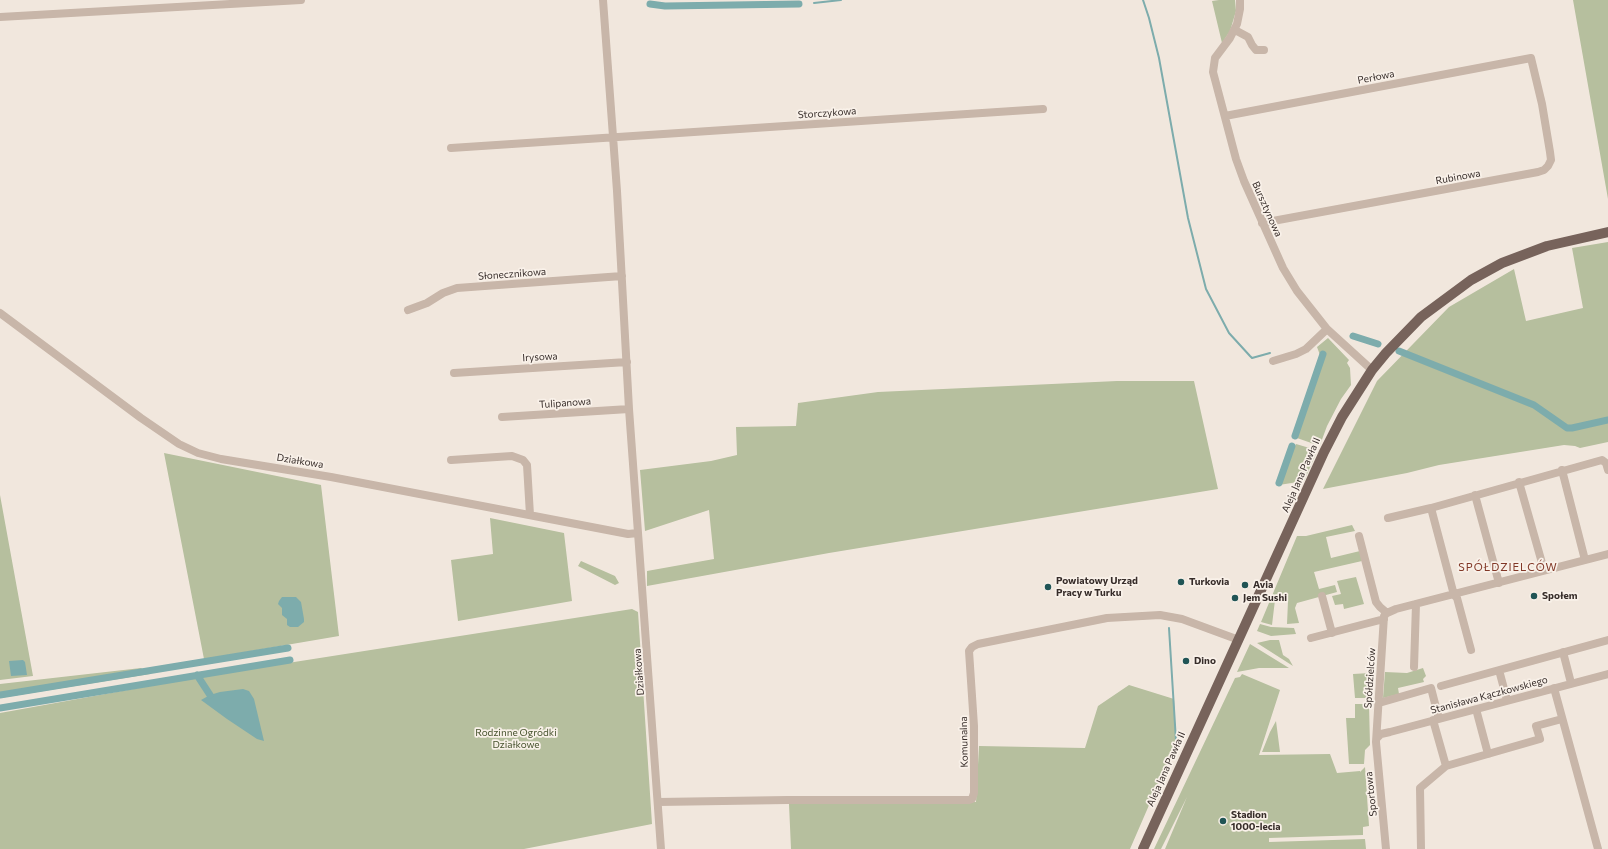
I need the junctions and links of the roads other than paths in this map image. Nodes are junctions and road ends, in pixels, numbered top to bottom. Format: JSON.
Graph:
{"nodes":[{"id":1,"x":301,"y":0,"type":"edge"},
{"id":2,"x":603,"y":0,"type":"edge"},
{"id":3,"x":1240,"y":0,"type":"edge"},
{"id":4,"x":0,"y":16,"type":"edge"},
{"id":5,"x":1235,"y":30,"type":"junction"},
{"id":6,"x":1264,"y":50,"type":"dead end"},
{"id":7,"x":1531,"y":58,"type":"joint"},
{"id":8,"x":1043,"y":109,"type":"dead end"},
{"id":9,"x":1225,"y":116,"type":"junction"},
{"id":10,"x":613,"y":137,"type":"junction"},
{"id":11,"x":451,"y":148,"type":"dead end"},
{"id":12,"x":1262,"y":224,"type":"junction"},
{"id":13,"x":1608,"y":232,"type":"edge"},
{"id":14,"x":622,"y":276,"type":"junction"},
{"id":15,"x":408,"y":310,"type":"dead end"},
{"id":16,"x":0,"y":312,"type":"edge"},
{"id":17,"x":1327,"y":329,"type":"junction"},
{"id":18,"x":1273,"y":360,"type":"dead end"},
{"id":19,"x":627,"y":362,"type":"junction"},
{"id":20,"x":1372,"y":370,"type":"junction"},
{"id":21,"x":454,"y":372,"type":"dead end"},
{"id":22,"x":629,"y":409,"type":"junction"},
{"id":23,"x":502,"y":417,"type":"dead end"},
{"id":24,"x":451,"y":460,"type":"dead end"},
{"id":25,"x":1562,"y":470,"type":"junction"},
{"id":26,"x":1608,"y":470,"type":"edge"},
{"id":27,"x":1519,"y":482,"type":"junction"},
{"id":28,"x":1475,"y":495,"type":"junction"},
{"id":29,"x":1431,"y":508,"type":"junction"},
{"id":30,"x":530,"y":515,"type":"junction"},
{"id":31,"x":1388,"y":518,"type":"dead end"},
{"id":32,"x":638,"y":533,"type":"junction"},
{"id":33,"x":1359,"y":536,"type":"dead end"},
{"id":34,"x":1608,"y":554,"type":"edge"},
{"id":35,"x":1585,"y":560,"type":"junction"},
{"id":36,"x":1544,"y":570,"type":"junction"},
{"id":37,"x":1499,"y":582,"type":"junction"},
{"id":38,"x":1454,"y":594,"type":"junction"},
{"id":39,"x":1322,"y":596,"type":"dead end"},
{"id":40,"x":1416,"y":604,"type":"junction"},
{"id":41,"x":1386,"y":616,"type":"junction"},
{"id":42,"x":1332,"y":633,"type":"junction"},
{"id":43,"x":1311,"y":638,"type":"dead end"},
{"id":44,"x":1239,"y":640,"type":"junction"},
{"id":45,"x":1608,"y":641,"type":"edge"},
{"id":46,"x":1471,"y":650,"type":"dead end"},
{"id":47,"x":1563,"y":652,"type":"junction"},
{"id":48,"x":1414,"y":667,"type":"dead end"},
{"id":49,"x":1499,"y":670,"type":"junction"},
{"id":50,"x":1608,"y":674,"type":"edge"},
{"id":51,"x":1571,"y":684,"type":"junction"},
{"id":52,"x":1441,"y":686,"type":"dead end"},
{"id":53,"x":1554,"y":688,"type":"junction"},
{"id":54,"x":1507,"y":700,"type":"junction"},
{"id":55,"x":1379,"y":703,"type":"junction"},
{"id":56,"x":1476,"y":709,"type":"junction"},
{"id":57,"x":1562,"y":719,"type":"junction"},
{"id":58,"x":1436,"y":720,"type":"junction"},
{"id":59,"x":1376,"y":738,"type":"junction"},
{"id":60,"x":1488,"y":754,"type":"junction"},
{"id":61,"x":1446,"y":766,"type":"junction"},
{"id":62,"x":658,"y":802,"type":"junction"},
{"id":63,"x":661,"y":849,"type":"edge"},
{"id":64,"x":1143,"y":849,"type":"edge"},
{"id":65,"x":1386,"y":849,"type":"edge"},
{"id":66,"x":1421,"y":849,"type":"edge"},
{"id":67,"x":1598,"y":849,"type":"edge"}],
"edges":[{"from":1,"to":4,"type":"street"},
{"from":2,"to":10,"type":"street","name":"Działkowa"},
{"from":3,"to":5,"type":"street","name":"Bursztynowa"},
{"from":5,"to":6,"type":"street"},
{"from":5,"to":9,"type":"street","name":"Bursztynowa"},
{"from":7,"to":9,"type":"street","name":"Perłowa"},
{"from":7,"to":12,"type":"street","name":"Rubinowa"},
{"from":8,"to":10,"type":"street","name":"Storczykowa"},
{"from":9,"to":12,"type":"street","name":"Bursztynowa"},
{"from":10,"to":11,"type":"street","name":"Storczykowa"},
{"from":10,"to":14,"type":"street","name":"Działkowa"},
{"from":12,"to":17,"type":"street","name":"Bursztynowa"},
{"from":13,"to":20,"type":"main road","name":"Aleja Jana Pawła II"},
{"from":14,"to":15,"type":"street","name":"Słonecznikowa"},
{"from":14,"to":19,"type":"street","name":"Działkowa"},
{"from":16,"to":30,"type":"street","name":"Działkowa"},
{"from":17,"to":18,"type":"street"},
{"from":17,"to":20,"type":"street","name":"Bursztynowa"},
{"from":19,"to":21,"type":"street","name":"Irysowa"},
{"from":19,"to":22,"type":"street","name":"Działkowa"},
{"from":20,"to":44,"type":"main road","name":"Aleja Jana Pawła II"},
{"from":22,"to":23,"type":"street","name":"Tulipanowa"},
{"from":22,"to":32,"type":"street","name":"Działkowa"},
{"from":24,"to":30,"type":"street"},
{"from":25,"to":26,"type":"street"},
{"from":25,"to":27,"type":"street"},
{"from":25,"to":35,"type":"street"},
{"from":27,"to":28,"type":"street"},
{"from":27,"to":36,"type":"street"},
{"from":28,"to":29,"type":"street"},
{"from":28,"to":37,"type":"street"},
{"from":29,"to":31,"type":"street"},
{"from":29,"to":38,"type":"street"},
{"from":30,"to":32,"type":"street","name":"Działkowa"},
{"from":32,"to":62,"type":"street","name":"Działkowa"},
{"from":33,"to":41,"type":"street"},
{"from":34,"to":35,"type":"street"},
{"from":35,"to":36,"type":"street"},
{"from":36,"to":37,"type":"street"},
{"from":37,"to":38,"type":"street"},
{"from":38,"to":40,"type":"street"},
{"from":38,"to":46,"type":"street"},
{"from":39,"to":42,"type":"street"},
{"from":40,"to":41,"type":"street"},
{"from":40,"to":48,"type":"street"},
{"from":41,"to":42,"type":"street"},
{"from":41,"to":55,"type":"street","name":"Spółdzielców"},
{"from":42,"to":43,"type":"street"},
{"from":44,"to":62,"type":"street","name":"Komunalna"},
{"from":44,"to":64,"type":"main road","name":"Aleja Jana Pawła II"},
{"from":45,"to":47,"type":"street"},
{"from":47,"to":49,"type":"street"},
{"from":47,"to":51,"type":"street"},
{"from":49,"to":52,"type":"street"},
{"from":49,"to":54,"type":"street"},
{"from":50,"to":51,"type":"street","name":"Stanisława Kączkowskiego"},
{"from":51,"to":53,"type":"street","name":"Stanisława Kączkowskiego"},
{"from":53,"to":54,"type":"street","name":"Stanisława Kączkowskiego"},
{"from":53,"to":57,"type":"street"},
{"from":54,"to":56,"type":"street","name":"Stanisława Kączkowskiego"},
{"from":55,"to":58,"type":"street"},
{"from":55,"to":59,"type":"street","name":"Spółdzielców"},
{"from":56,"to":58,"type":"street","name":"Stanisława Kączkowskiego"},
{"from":56,"to":60,"type":"street"},
{"from":57,"to":60,"type":"street"},
{"from":57,"to":67,"type":"street"},
{"from":58,"to":59,"type":"street","name":"Stanisława Kączkowskiego"},
{"from":58,"to":61,"type":"street"},
{"from":59,"to":65,"type":"street","name":"Sportowa"},
{"from":60,"to":61,"type":"street"},
{"from":61,"to":66,"type":"street"},
{"from":62,"to":63,"type":"street","name":"Działkowa"}]}
